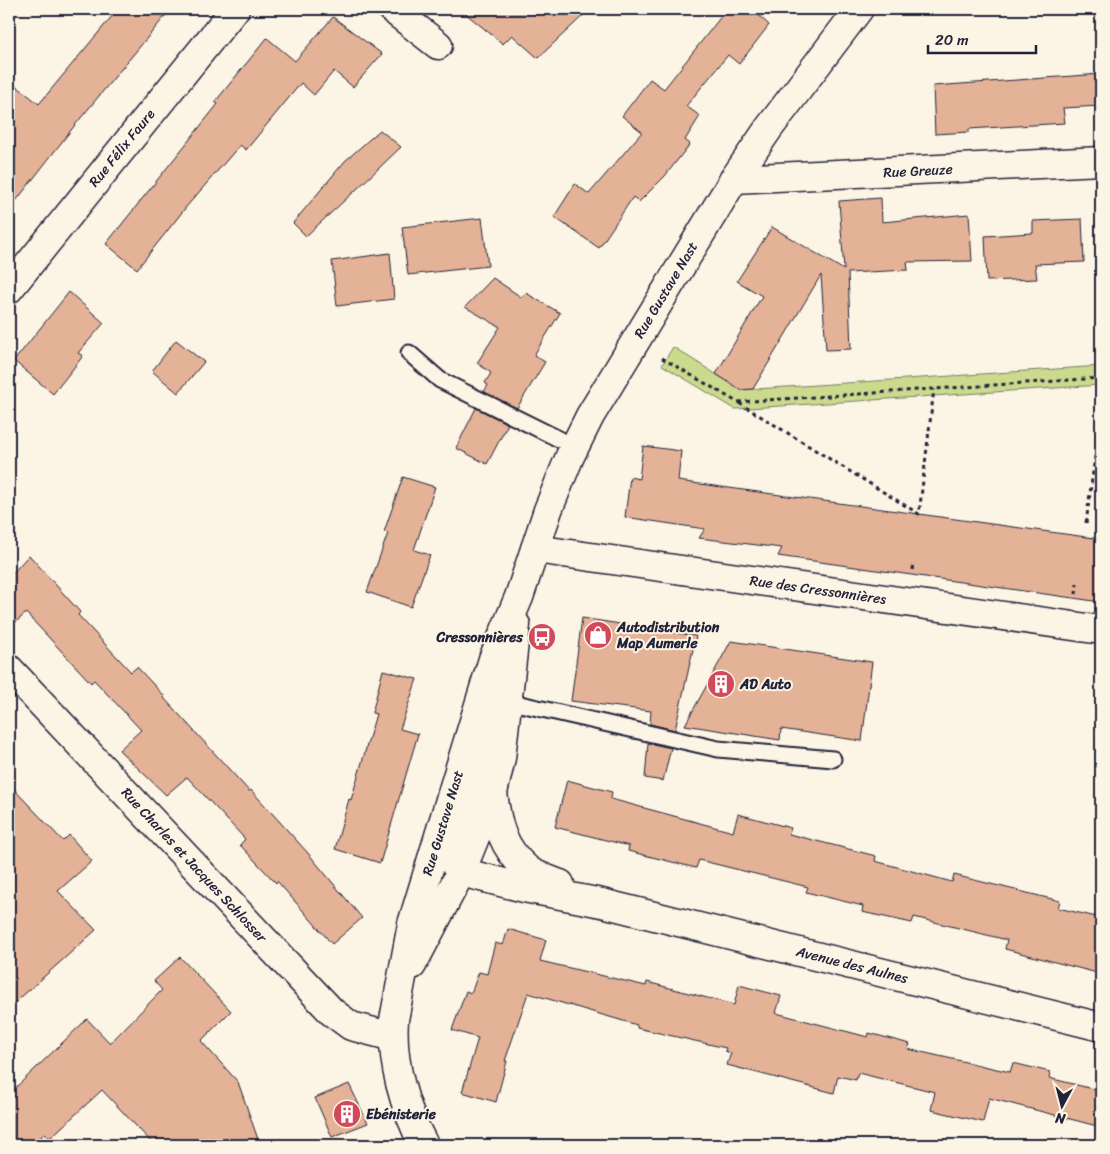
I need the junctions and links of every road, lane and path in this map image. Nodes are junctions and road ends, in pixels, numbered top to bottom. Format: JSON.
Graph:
{"nodes":[{"id":1,"x":235,"y":9,"type":"edge"},
{"id":2,"x":392,"y":9,"type":"edge"},
{"id":3,"x":859,"y":9,"type":"edge"},
{"id":4,"x":438,"y":45,"type":"dead end"},
{"id":5,"x":1101,"y":161,"type":"edge"},
{"id":6,"x":734,"y":179,"type":"junction"},
{"id":7,"x":9,"y":288,"type":"edge"},
{"id":8,"x":409,"y":353,"type":"dead end"},
{"id":9,"x":657,"y":355,"type":"dead end"},
{"id":10,"x":1101,"y":378,"type":"edge"},
{"id":11,"x":934,"y":389,"type":"junction"},
{"id":12,"x":737,"y":402,"type":"junction"},
{"id":13,"x":1101,"y":413,"type":"edge"},
{"id":14,"x":575,"y":446,"type":"junction"},
{"id":15,"x":1086,"y":523,"type":"dead end"},
{"id":16,"x":535,"y":549,"type":"junction"},
{"id":17,"x":519,"y":598,"type":"junction"},
{"id":18,"x":1101,"y":630,"type":"edge"},
{"id":19,"x":493,"y":659,"type":"junction"},
{"id":20,"x":9,"y":669,"type":"edge"},
{"id":21,"x":507,"y":701,"type":"junction"},
{"id":22,"x":833,"y":759,"type":"dead end"},
{"id":23,"x":493,"y":792,"type":"junction"},
{"id":24,"x":461,"y":872,"type":"junction"},
{"id":25,"x":602,"y":903,"type":"junction"},
{"id":26,"x":400,"y":988,"type":"junction"},
{"id":27,"x":1101,"y":1027,"type":"edge"},
{"id":28,"x":393,"y":1037,"type":"junction"},
{"id":29,"x":424,"y":1145,"type":"edge"}],
"edges":[{"from":1,"to":7,"type":"street","name":"Rue Félix Faure"},
{"from":2,"to":4,"type":"street"},
{"from":3,"to":6,"type":"street","name":"Rue Gustave Nast"},
{"from":5,"to":6,"type":"street","name":"Rue Greuze"},
{"from":6,"to":14,"type":"street","name":"Rue Gustave Nast"},
{"from":8,"to":14,"type":"lane"},
{"from":9,"to":12,"type":"path"},
{"from":10,"to":11,"type":"path"},
{"from":11,"to":12,"type":"path"},
{"from":11,"to":12,"type":"path"},
{"from":13,"to":15,"type":"path"},
{"from":14,"to":16,"type":"street","name":"Rue Gustave Nast"},
{"from":16,"to":17,"type":"street","name":"Rue Gustave Nast"},
{"from":16,"to":18,"type":"street","name":"Rue des Cressonnières"},
{"from":17,"to":19,"type":"street","name":"Rue Gustave Nast"},
{"from":17,"to":21,"type":"street","name":"Rue Gustave Nast"},
{"from":19,"to":24,"type":"street","name":"Rue Gustave Nast"},
{"from":19,"to":26,"type":"street","name":"Rue Gustave Nast"},
{"from":20,"to":28,"type":"street","name":"Rue Charles et Jacques Schlosser"},
{"from":21,"to":22,"type":"lane"},
{"from":21,"to":23,"type":"street","name":"Rue Gustave Nast"},
{"from":23,"to":24,"type":"street","name":"Rue Gustave Nast"},
{"from":23,"to":25,"type":"street","name":"Avenue des Aulnes"},
{"from":24,"to":25,"type":"street","name":"Avenue des Aulnes"},
{"from":24,"to":26,"type":"street","name":"Rue Gustave Nast"},
{"from":25,"to":27,"type":"street","name":"Avenue des Aulnes"},
{"from":26,"to":28,"type":"street","name":"Rue Gustave Nast"},
{"from":28,"to":29,"type":"street","name":"Rue Gustave Nast"}]}
